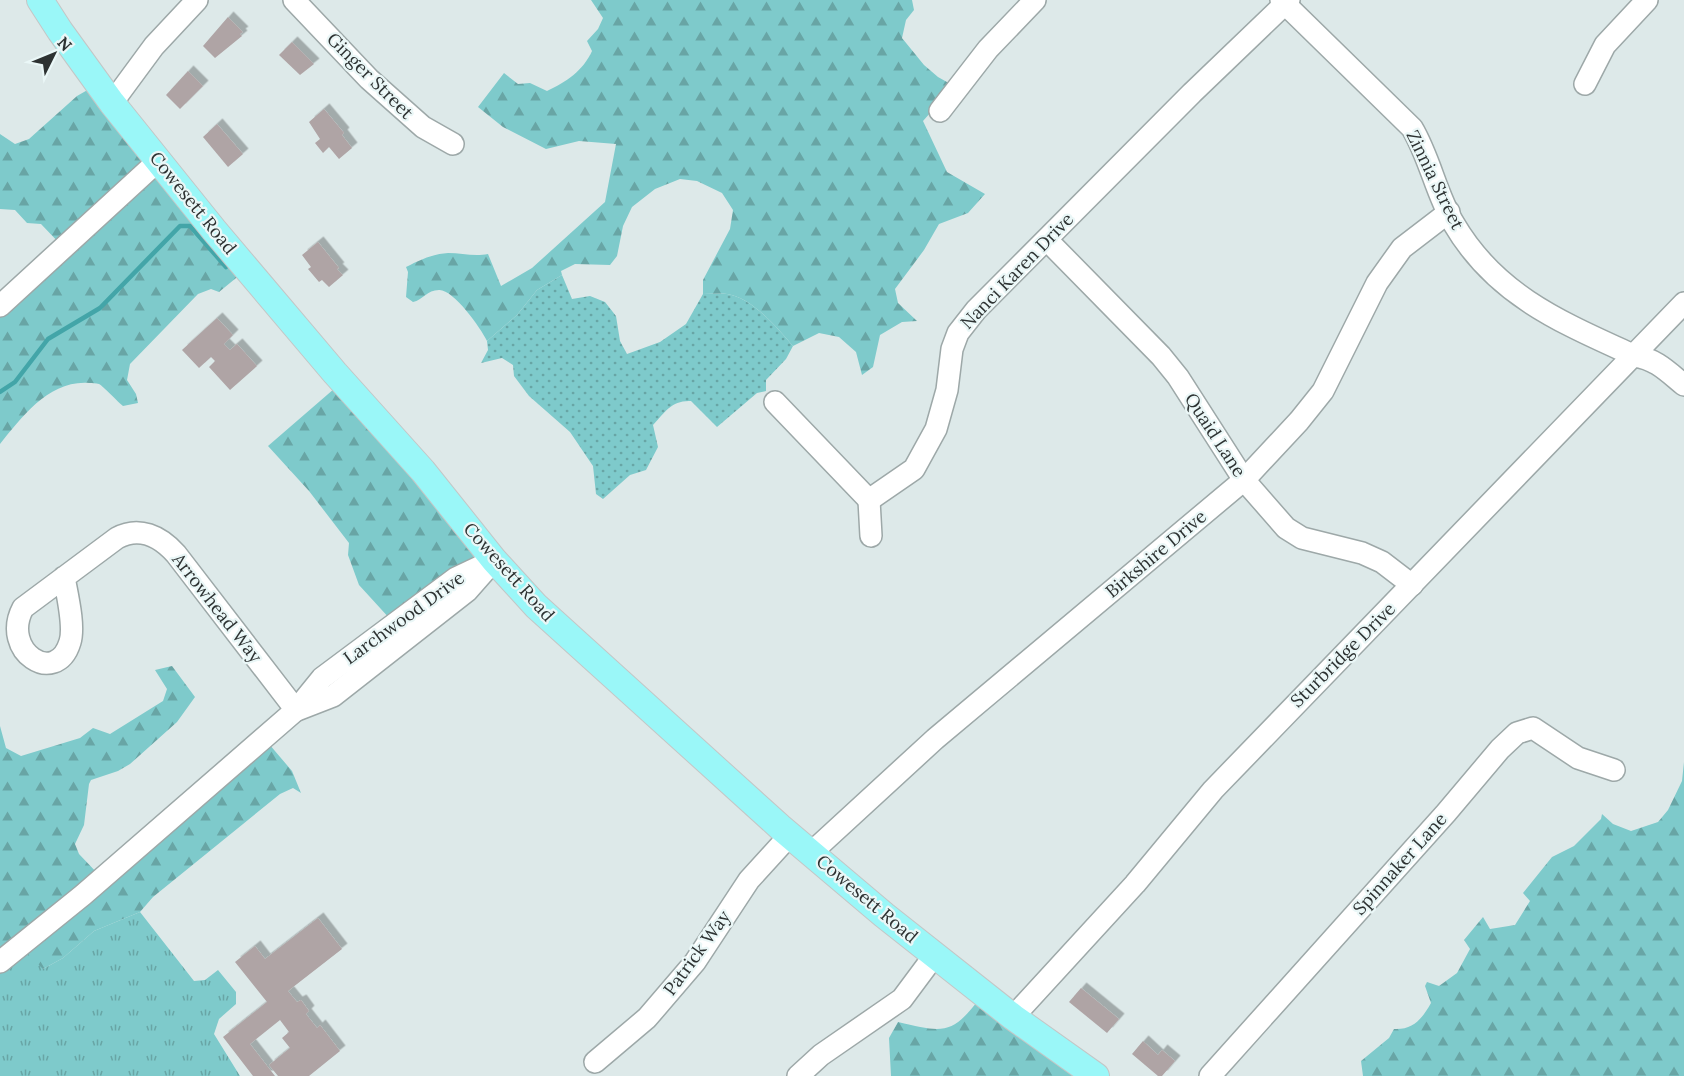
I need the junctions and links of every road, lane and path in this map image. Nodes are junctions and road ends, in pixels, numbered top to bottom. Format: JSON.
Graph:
{"nodes":[{"id":1,"x":40,"y":0,"type":"edge"},
{"id":2,"x":197,"y":0,"type":"edge"},
{"id":3,"x":294,"y":0,"type":"edge"},
{"id":4,"x":1035,"y":0,"type":"edge"},
{"id":5,"x":1647,"y":0,"type":"edge"},
{"id":6,"x":1285,"y":1,"type":"edge"},
{"id":7,"x":1586,"y":84,"type":"dead end"},
{"id":8,"x":112,"y":103,"type":"junction"},
{"id":9,"x":940,"y":111,"type":"dead end"},
{"id":10,"x":453,"y":144,"type":"dead end"},
{"id":11,"x":158,"y":160,"type":"junction"},
{"id":12,"x":1449,"y":212,"type":"junction"},
{"id":13,"x":1047,"y":240,"type":"junction"},
{"id":14,"x":1684,"y":303,"type":"edge"},
{"id":15,"x":0,"y":306,"type":"edge"},
{"id":16,"x":1635,"y":356,"type":"junction"},
{"id":17,"x":1684,"y":385,"type":"edge"},
{"id":18,"x":775,"y":402,"type":"dead end"},
{"id":19,"x":1244,"y":480,"type":"junction"},
{"id":20,"x":870,"y":500,"type":"junction"},
{"id":21,"x":872,"y":536,"type":"dead end"},
{"id":22,"x":494,"y":560,"type":"junction"},
{"id":23,"x":64,"y":578,"type":"dead end"},
{"id":24,"x":1412,"y":585,"type":"junction"},
{"id":25,"x":296,"y":710,"type":"junction"},
{"id":26,"x":1614,"y":770,"type":"dead end"},
{"id":27,"x":790,"y":835,"type":"junction"},
{"id":28,"x":812,"y":852,"type":"junction"},
{"id":29,"x":934,"y":956,"type":"junction"},
{"id":30,"x":0,"y":962,"type":"edge"},
{"id":31,"x":1013,"y":1017,"type":"junction"},
{"id":32,"x":595,"y":1062,"type":"dead end"},
{"id":33,"x":798,"y":1076,"type":"edge"},
{"id":34,"x":1096,"y":1076,"type":"edge"},
{"id":35,"x":1210,"y":1076,"type":"edge"}],
"edges":[{"from":1,"to":8,"type":"main road","name":"Cowesett Road"},
{"from":2,"to":8,"type":"street"},
{"from":3,"to":10,"type":"street","name":"Ginger Street"},
{"from":4,"to":9,"type":"street"},
{"from":5,"to":7,"type":"street"},
{"from":6,"to":12,"type":"street","name":"Zinnia Street"},
{"from":6,"to":13,"type":"street","name":"Nanci Karen Drive"},
{"from":8,"to":11,"type":"main road","name":"Cowesett Road"},
{"from":11,"to":15,"type":"street"},
{"from":11,"to":22,"type":"main road","name":"Cowesett Road"},
{"from":12,"to":16,"type":"street","name":"Zinnia Street"},
{"from":12,"to":19,"type":"street","name":"Birkshire Drive"},
{"from":13,"to":19,"type":"street","name":"Quaid Lane"},
{"from":13,"to":20,"type":"street","name":"Nanci Karen Drive"},
{"from":14,"to":16,"type":"street","name":"Sturbridge Drive"},
{"from":16,"to":17,"type":"street","name":"Zinnia Street"},
{"from":16,"to":24,"type":"street","name":"Sturbridge Drive"},
{"from":18,"to":20,"type":"street"},
{"from":19,"to":24,"type":"street","name":"Quaid Lane"},
{"from":19,"to":28,"type":"street","name":"Birkshire Drive"},
{"from":20,"to":21,"type":"street"},
{"from":22,"to":25,"type":"street","name":"Larchwood Drive"},
{"from":22,"to":27,"type":"main road","name":"Cowesett Road"},
{"from":23,"to":25,"type":"street","name":"Arrowhead Way"},
{"from":24,"to":31,"type":"street","name":"Sturbridge Drive"},
{"from":25,"to":30,"type":"street","name":"Larchwood Drive"},
{"from":26,"to":35,"type":"street","name":"Spinnaker Lane"},
{"from":27,"to":28,"type":"main road","name":"Cowesett Road"},
{"from":27,"to":32,"type":"street","name":"Patrick Way"},
{"from":28,"to":29,"type":"main road","name":"Cowesett Road"},
{"from":29,"to":31,"type":"main road","name":"Cowesett Road"},
{"from":29,"to":33,"type":"street"},
{"from":31,"to":34,"type":"main road","name":"Cowesett Road"}]}
